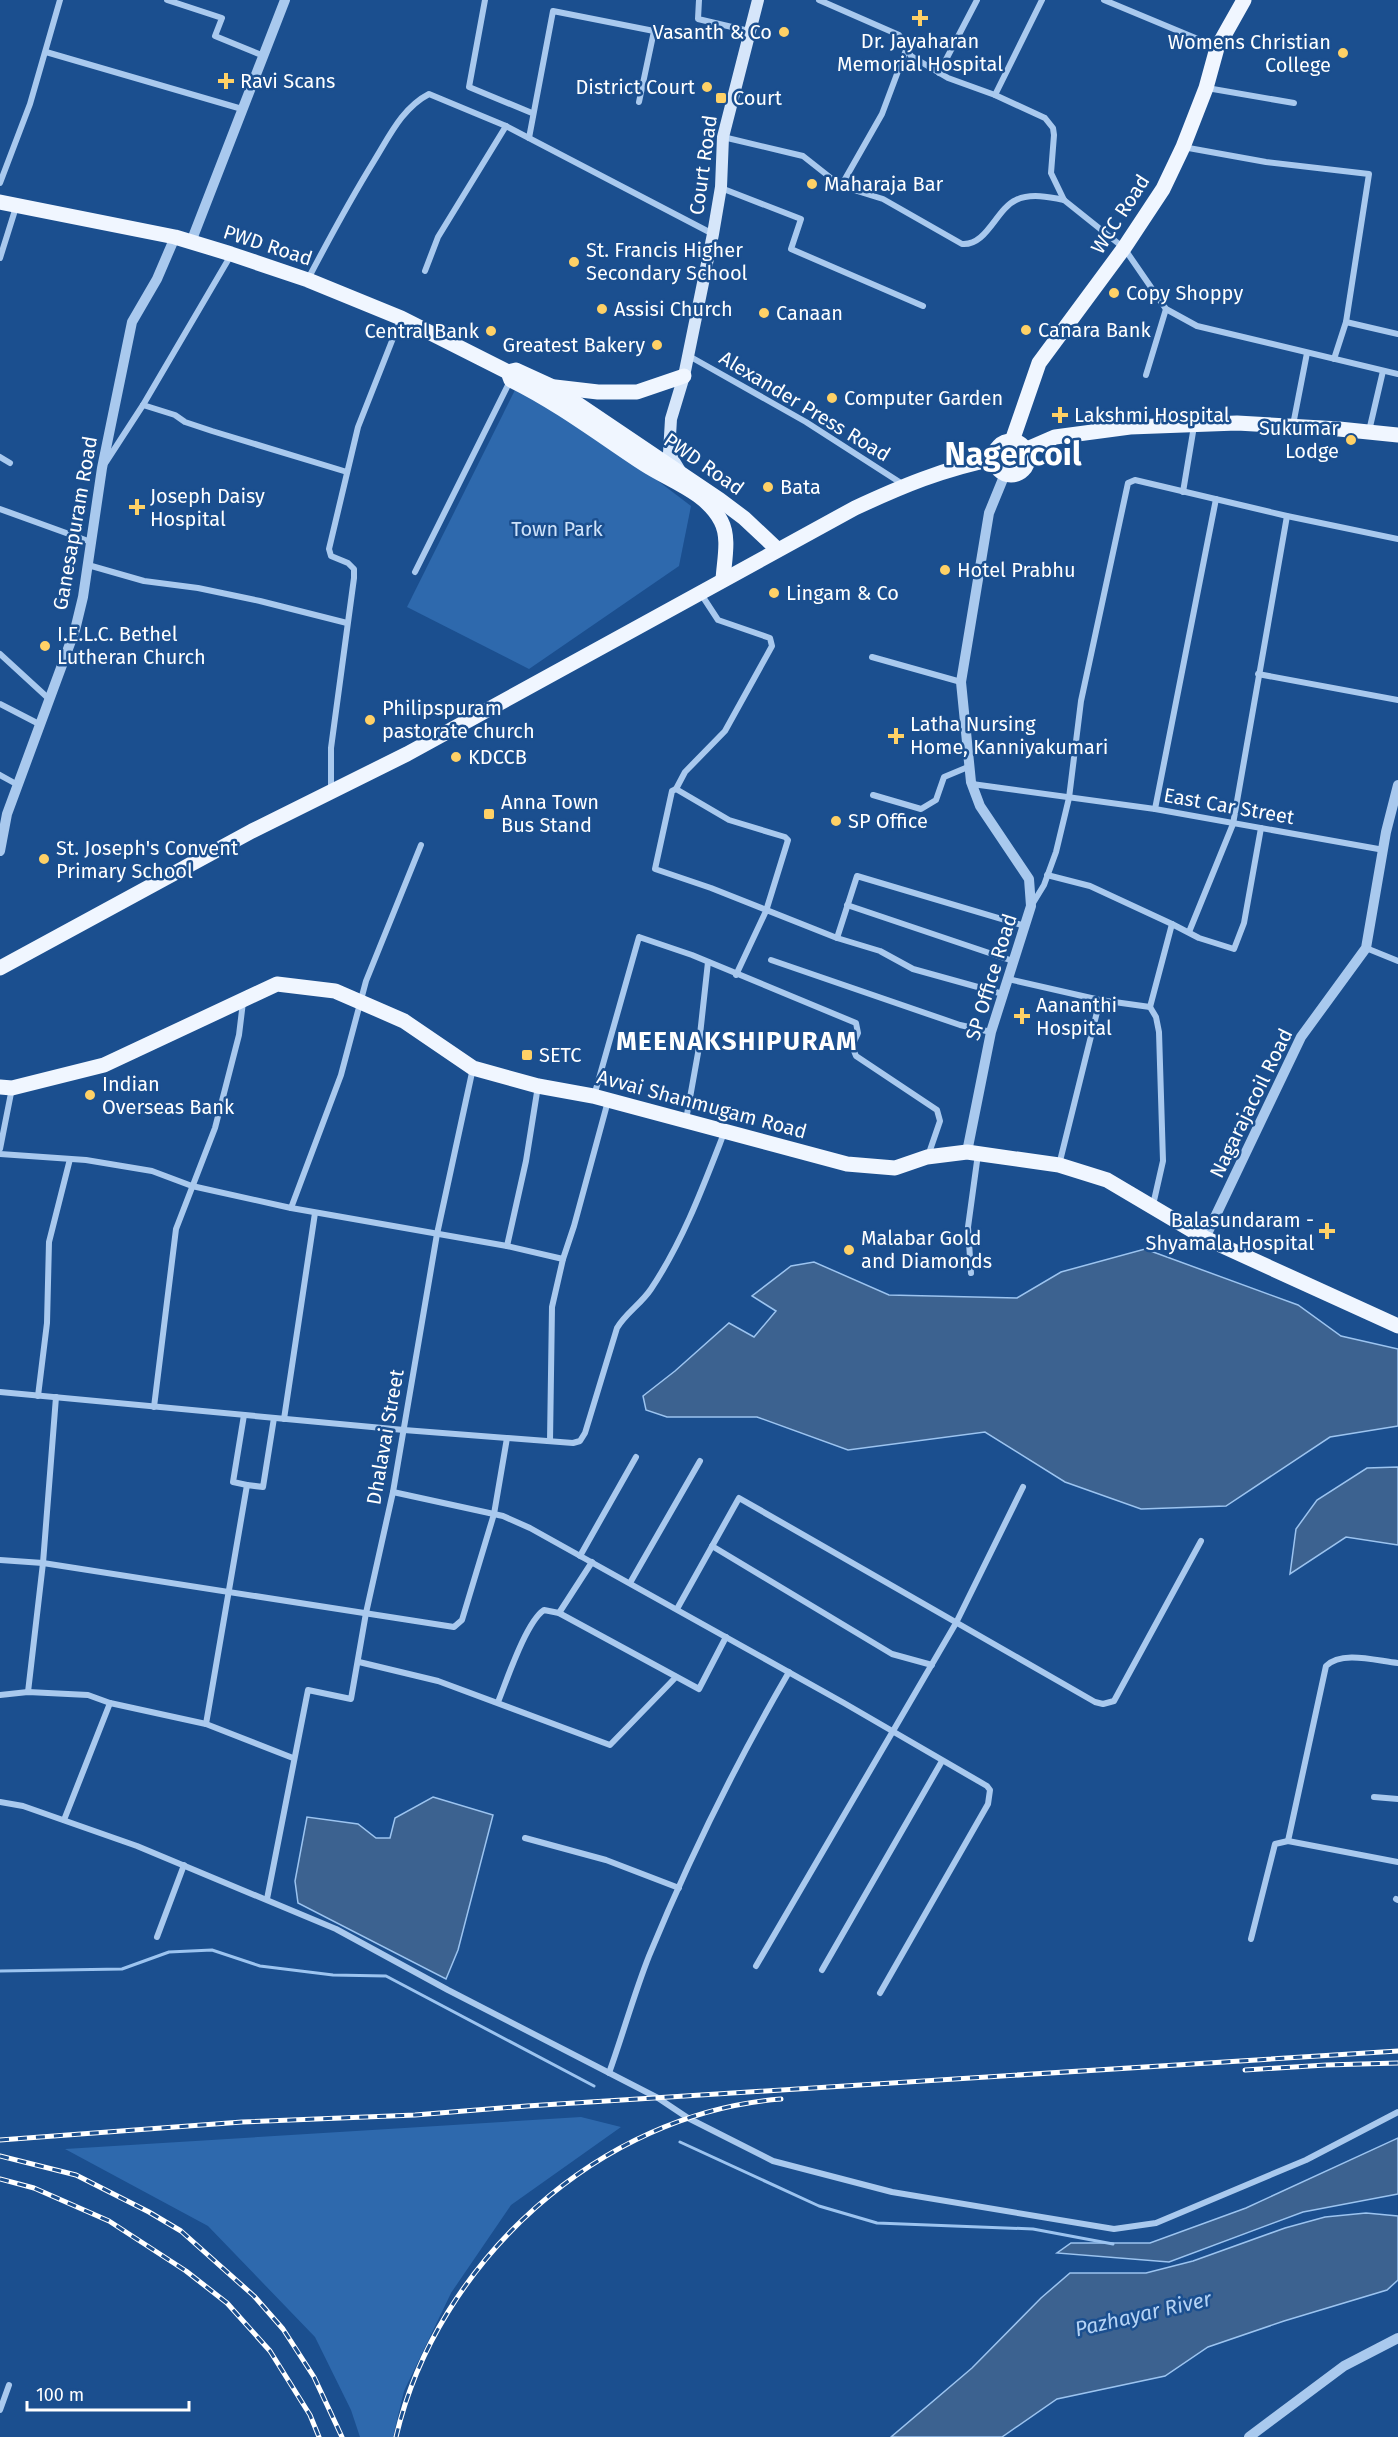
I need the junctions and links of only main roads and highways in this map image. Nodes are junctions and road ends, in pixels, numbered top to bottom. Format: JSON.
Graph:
{"nodes":[{"id":1,"x":758,"y":0,"type":"edge"},
{"id":2,"x":1244,"y":0,"type":"edge"},
{"id":3,"x":0,"y":202,"type":"edge"},
{"id":4,"x":512,"y":374,"type":"junction"},
{"id":5,"x":684,"y":376,"type":"junction"},
{"id":6,"x":551,"y":386,"type":"junction"},
{"id":7,"x":1398,"y":435,"type":"edge"},
{"id":8,"x":1012,"y":441,"type":"junction"},
{"id":9,"x":1025,"y":450,"type":"junction"},
{"id":10,"x":994,"y":459,"type":"junction"},
{"id":11,"x":682,"y":474,"type":"junction"},
{"id":12,"x":777,"y":549,"type":"junction"},
{"id":13,"x":723,"y":580,"type":"junction"},
{"id":14,"x":0,"y":968,"type":"edge"},
{"id":15,"x":6,"y":1088,"type":"edge"},
{"id":16,"x":1398,"y":1326,"type":"edge"}],
"edges":[{"from":1,"to":5,"type":"main road","name":"Court Road"},
{"from":2,"to":8,"type":"main road","name":"WCC Road"},
{"from":3,"to":4,"type":"main road","name":"PWD Road"},
{"from":4,"to":6,"type":"main road","name":"PWD Road"},
{"from":4,"to":13,"type":"main road","name":"PWD Road"},
{"from":5,"to":6,"type":"main road"},
{"from":5,"to":11,"type":"main road","name":"Court Road"},
{"from":6,"to":11,"type":"main road","name":"PWD Road"},
{"from":7,"to":9,"type":"main road"},
{"from":8,"to":9,"type":"main road"},
{"from":8,"to":10,"type":"main road"},
{"from":9,"to":10,"type":"main road"},
{"from":10,"to":12,"type":"main road"},
{"from":11,"to":12,"type":"main road","name":"PWD Road"},
{"from":12,"to":13,"type":"main road"},
{"from":13,"to":14,"type":"main road"},
{"from":15,"to":16,"type":"main road","name":"Avvai Shanmugam Road"}]}
